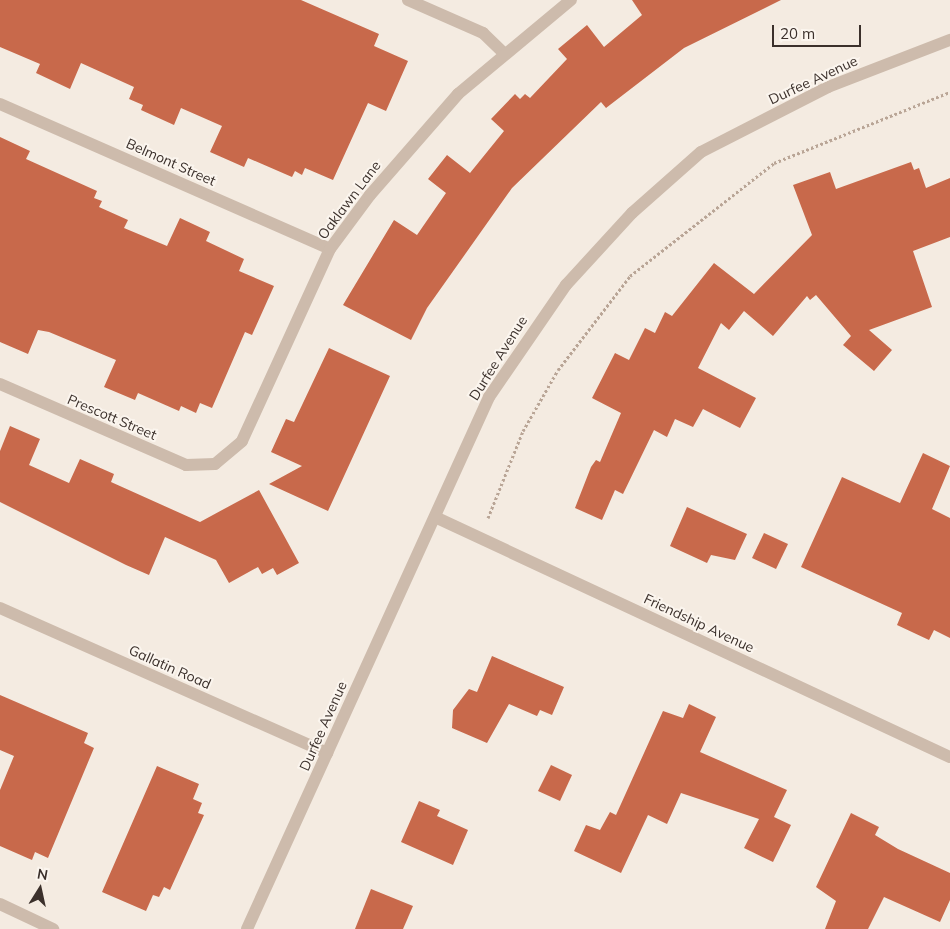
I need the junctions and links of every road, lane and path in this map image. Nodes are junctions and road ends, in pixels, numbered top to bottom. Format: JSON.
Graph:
{"nodes":[{"id":1,"x":408,"y":0,"type":"edge"},
{"id":2,"x":571,"y":0,"type":"edge"},
{"id":3,"x":950,"y":40,"type":"edge"},
{"id":4,"x":503,"y":52,"type":"junction"},
{"id":5,"x":950,"y":92,"type":"edge"},
{"id":6,"x":0,"y":104,"type":"edge"},
{"id":7,"x":330,"y":249,"type":"junction"},
{"id":8,"x":0,"y":384,"type":"edge"},
{"id":9,"x":215,"y":464,"type":"joint"},
{"id":10,"x":435,"y":517,"type":"junction"},
{"id":11,"x":480,"y":538,"type":"junction"},
{"id":12,"x":0,"y":608,"type":"edge"},
{"id":13,"x":327,"y":753,"type":"junction"},
{"id":14,"x":950,"y":757,"type":"edge"},
{"id":15,"x":0,"y":904,"type":"edge"},
{"id":16,"x":53,"y":929,"type":"edge"},
{"id":17,"x":247,"y":929,"type":"edge"}],
"edges":[{"from":1,"to":4,"type":"street"},
{"from":2,"to":4,"type":"street","name":"Oaklawn Lane"},
{"from":3,"to":10,"type":"street","name":"Durfee Avenue"},
{"from":4,"to":7,"type":"street","name":"Oaklawn Lane"},
{"from":5,"to":11,"type":"path"},
{"from":6,"to":7,"type":"street","name":"Belmont Street"},
{"from":7,"to":9,"type":"street","name":"Oaklawn Lane"},
{"from":8,"to":9,"type":"street","name":"Prescott Street"},
{"from":10,"to":11,"type":"street","name":"Friendship Avenue"},
{"from":10,"to":13,"type":"street","name":"Durfee Avenue"},
{"from":11,"to":14,"type":"street","name":"Friendship Avenue"},
{"from":12,"to":13,"type":"street","name":"Gallatin Road"},
{"from":13,"to":17,"type":"street","name":"Durfee Avenue"},
{"from":15,"to":16,"type":"street"}]}
